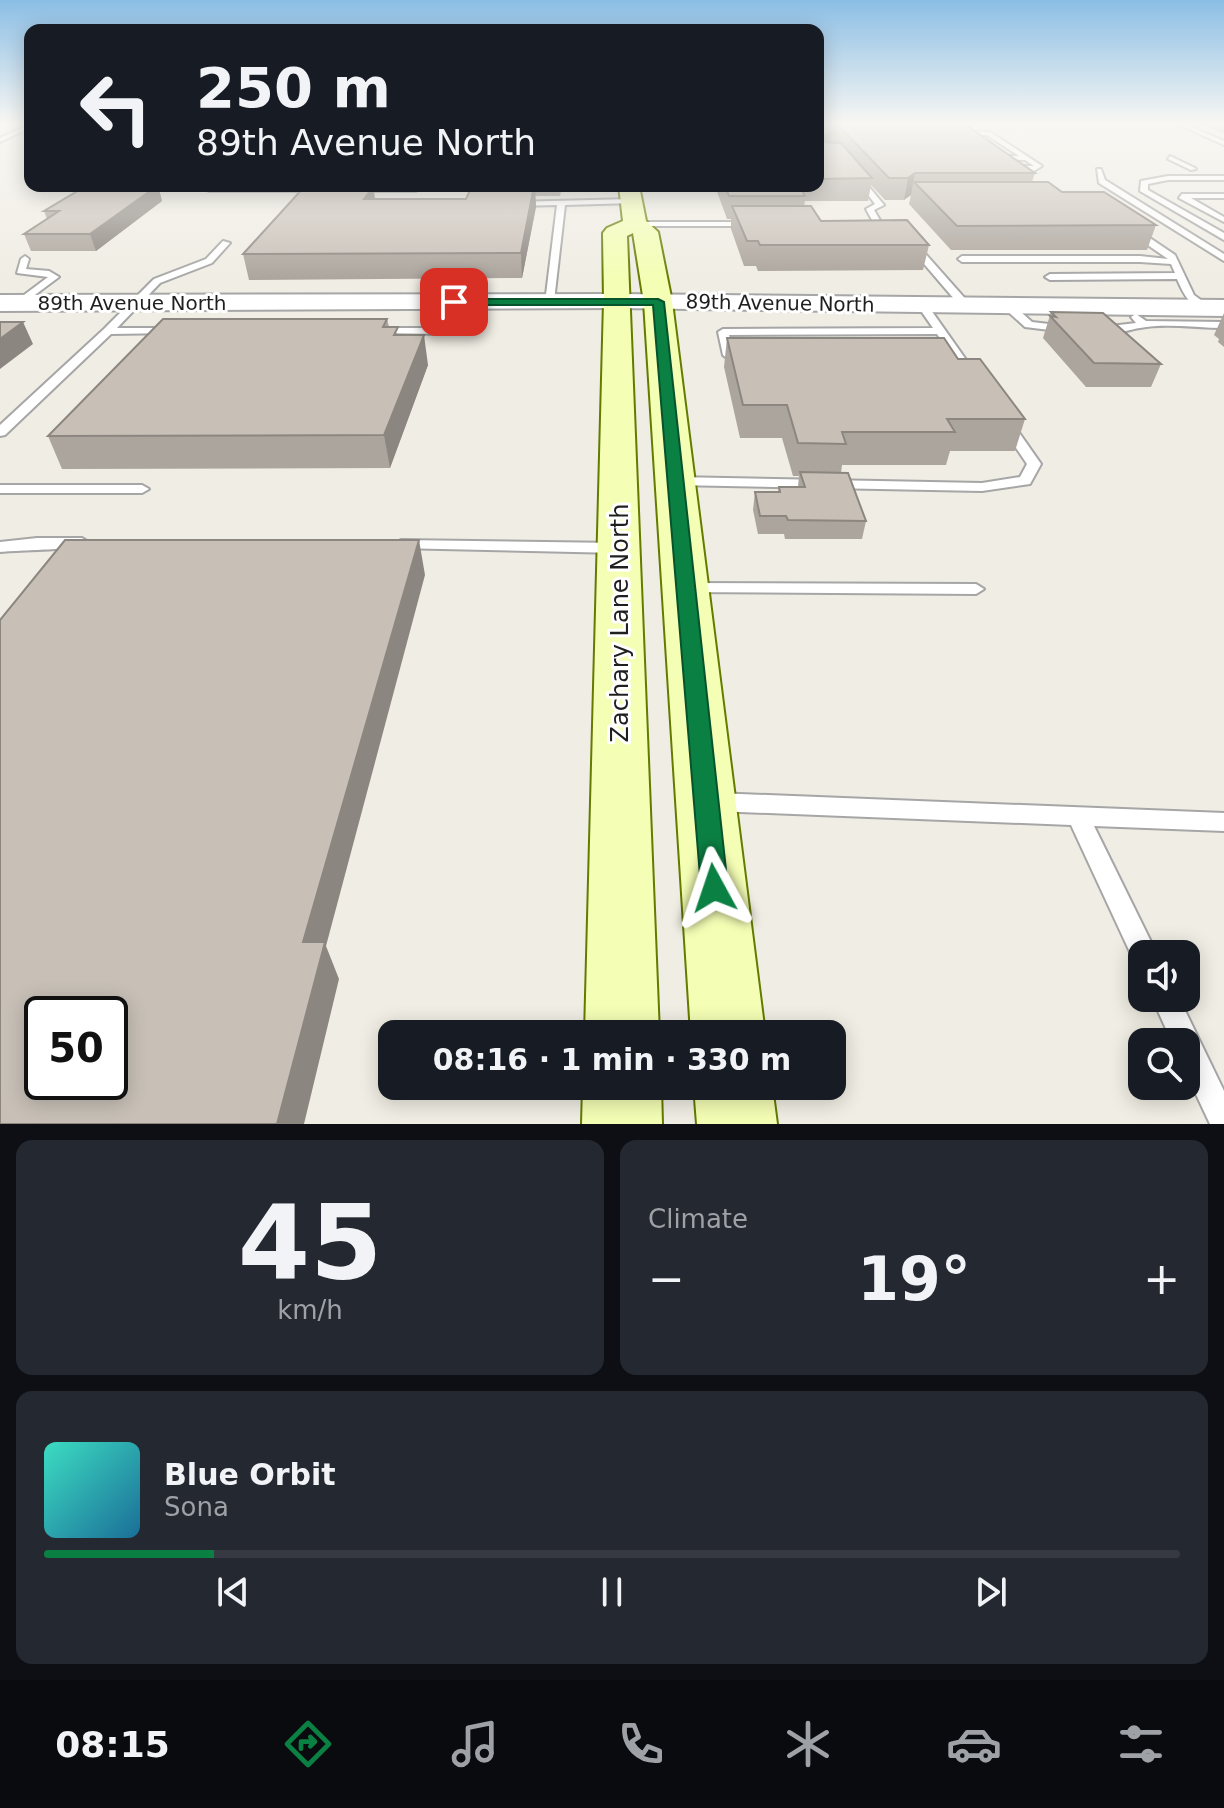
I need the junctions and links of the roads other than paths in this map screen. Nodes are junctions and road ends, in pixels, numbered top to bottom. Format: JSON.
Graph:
{"nodes":[{"id":1,"x":855,"y":175,"type":"edge"},
{"id":2,"x":1100,"y":175,"type":"edge"},
{"id":3,"x":1224,"y":178,"type":"edge"},
{"id":4,"x":1224,"y":196,"type":"edge"},
{"id":5,"x":561,"y":203,"type":"junction"},
{"id":6,"x":502,"y":204,"type":"edge"},
{"id":7,"x":632,"y":204,"type":"edge"},
{"id":8,"x":1224,"y":220,"type":"edge"},
{"id":9,"x":767,"y":224,"type":"edge"},
{"id":10,"x":862,"y":224,"type":"edge"},
{"id":11,"x":878,"y":224,"type":"junction"},
{"id":12,"x":1123,"y":224,"type":"edge"},
{"id":13,"x":1224,"y":237,"type":"edge"},
{"id":14,"x":226,"y":243,"type":"dead end"},
{"id":15,"x":1224,"y":258,"type":"edge"},
{"id":16,"x":25,"y":259,"type":"dead end"},
{"id":17,"x":962,"y":259,"type":"dead end"},
{"id":18,"x":1174,"y":262,"type":"junction"},
{"id":19,"x":1180,"y":276,"type":"junction"},
{"id":20,"x":1050,"y":277,"type":"dead end"},
{"id":21,"x":549,"y":301,"type":"junction"},
{"id":22,"x":638,"y":302,"type":"junction"},
{"id":23,"x":10,"y":303,"type":"edge"},
{"id":24,"x":137,"y":303,"type":"junction"},
{"id":25,"x":922,"y":305,"type":"junction"},
{"id":26,"x":965,"y":305,"type":"junction"},
{"id":27,"x":1008,"y":306,"type":"junction"},
{"id":28,"x":1218,"y":314,"type":"edge"},
{"id":29,"x":1134,"y":316,"type":"junction"},
{"id":30,"x":1079,"y":329,"type":"edge"},
{"id":31,"x":1092,"y":329,"type":"edge"},
{"id":32,"x":108,"y":331,"type":"junction"},
{"id":33,"x":186,"y":331,"type":"edge"},
{"id":34,"x":371,"y":331,"type":"edge"},
{"id":35,"x":445,"y":331,"type":"dead end"},
{"id":36,"x":940,"y":331,"type":"junction"},
{"id":37,"x":760,"y":355,"type":"edge"},
{"id":38,"x":983,"y":391,"type":"edge"},
{"id":39,"x":1000,"y":415,"type":"edge"},
{"id":40,"x":0,"y":432,"type":"edge"},
{"id":41,"x":675,"y":481,"type":"junction"},
{"id":42,"x":0,"y":489,"type":"edge"},
{"id":43,"x":142,"y":489,"type":"dead end"},
{"id":44,"x":99,"y":543,"type":"edge"},
{"id":45,"x":378,"y":545,"type":"edge"},
{"id":46,"x":0,"y":547,"type":"edge"},
{"id":47,"x":620,"y":548,"type":"junction"},
{"id":48,"x":686,"y":588,"type":"junction"},
{"id":49,"x":976,"y":589,"type":"dead end"},
{"id":50,"x":706,"y":801,"type":"junction"},
{"id":51,"x":1078,"y":816,"type":"junction"},
{"id":52,"x":1224,"y":822,"type":"edge"},
{"id":53,"x":1137,"y":940,"type":"edge"},
{"id":54,"x":622,"y":1020,"type":"edge"},
{"id":55,"x":727,"y":1020,"type":"edge"},
{"id":56,"x":1200,"y":1071,"type":"edge"},
{"id":57,"x":622,"y":1100,"type":"edge"},
{"id":58,"x":734,"y":1100,"type":"edge"},
{"id":59,"x":1224,"y":1122,"type":"edge"},
{"id":60,"x":622,"y":1124,"type":"edge"},
{"id":61,"x":737,"y":1124,"type":"edge"}],
"edges":[{"from":1,"to":11,"type":"lane"},
{"from":2,"to":15,"type":"lane"},
{"from":3,"to":13,"type":"lane"},
{"from":4,"to":8,"type":"lane"},
{"from":5,"to":6,"type":"lane"},
{"from":5,"to":7,"type":"lane"},
{"from":5,"to":21,"type":"lane"},
{"from":7,"to":9,"type":"lane"},
{"from":7,"to":22,"type":"main road","name":"Zachary Lane North"},
{"from":10,"to":11,"type":"lane"},
{"from":11,"to":26,"type":"lane"},
{"from":12,"to":18,"type":"lane"},
{"from":14,"to":24,"type":"lane"},
{"from":16,"to":23,"type":"lane"},
{"from":17,"to":18,"type":"lane"},
{"from":18,"to":19,"type":"lane"},
{"from":19,"to":20,"type":"lane"},
{"from":19,"to":28,"type":"lane"},
{"from":21,"to":22,"type":"street","name":"89th Avenue North"},
{"from":21,"to":24,"type":"street","name":"89th Avenue North"},
{"from":22,"to":25,"type":"street","name":"89th Avenue North"},
{"from":22,"to":41,"type":"main road","name":"Zachary Lane North"},
{"from":22,"to":47,"type":"main road","name":"Zachary Lane North"},
{"from":23,"to":24,"type":"street","name":"89th Avenue North"},
{"from":24,"to":32,"type":"lane"},
{"from":25,"to":26,"type":"street","name":"89th Avenue North"},
{"from":25,"to":36,"type":"lane"},
{"from":26,"to":27,"type":"street","name":"89th Avenue North"},
{"from":27,"to":29,"type":"street","name":"89th Avenue North"},
{"from":27,"to":30,"type":"lane"},
{"from":28,"to":29,"type":"street","name":"89th Avenue North"},
{"from":29,"to":31,"type":"lane"},
{"from":32,"to":33,"type":"lane"},
{"from":32,"to":40,"type":"lane"},
{"from":34,"to":35,"type":"lane"},
{"from":36,"to":37,"type":"lane"},
{"from":36,"to":38,"type":"lane"},
{"from":39,"to":41,"type":"lane"},
{"from":41,"to":48,"type":"main road","name":"Zachary Lane North"},
{"from":42,"to":43,"type":"lane"},
{"from":44,"to":46,"type":"lane"},
{"from":45,"to":47,"type":"lane"},
{"from":47,"to":54,"type":"main road","name":"Zachary Lane North"},
{"from":48,"to":49,"type":"lane"},
{"from":48,"to":50,"type":"main road","name":"Zachary Lane North"},
{"from":50,"to":51,"type":"lane"},
{"from":50,"to":55,"type":"main road","name":"Zachary Lane North"},
{"from":51,"to":52,"type":"lane"},
{"from":51,"to":53,"type":"lane"},
{"from":56,"to":59,"type":"lane"},
{"from":57,"to":60,"type":"main road"},
{"from":58,"to":61,"type":"main road"}]}
